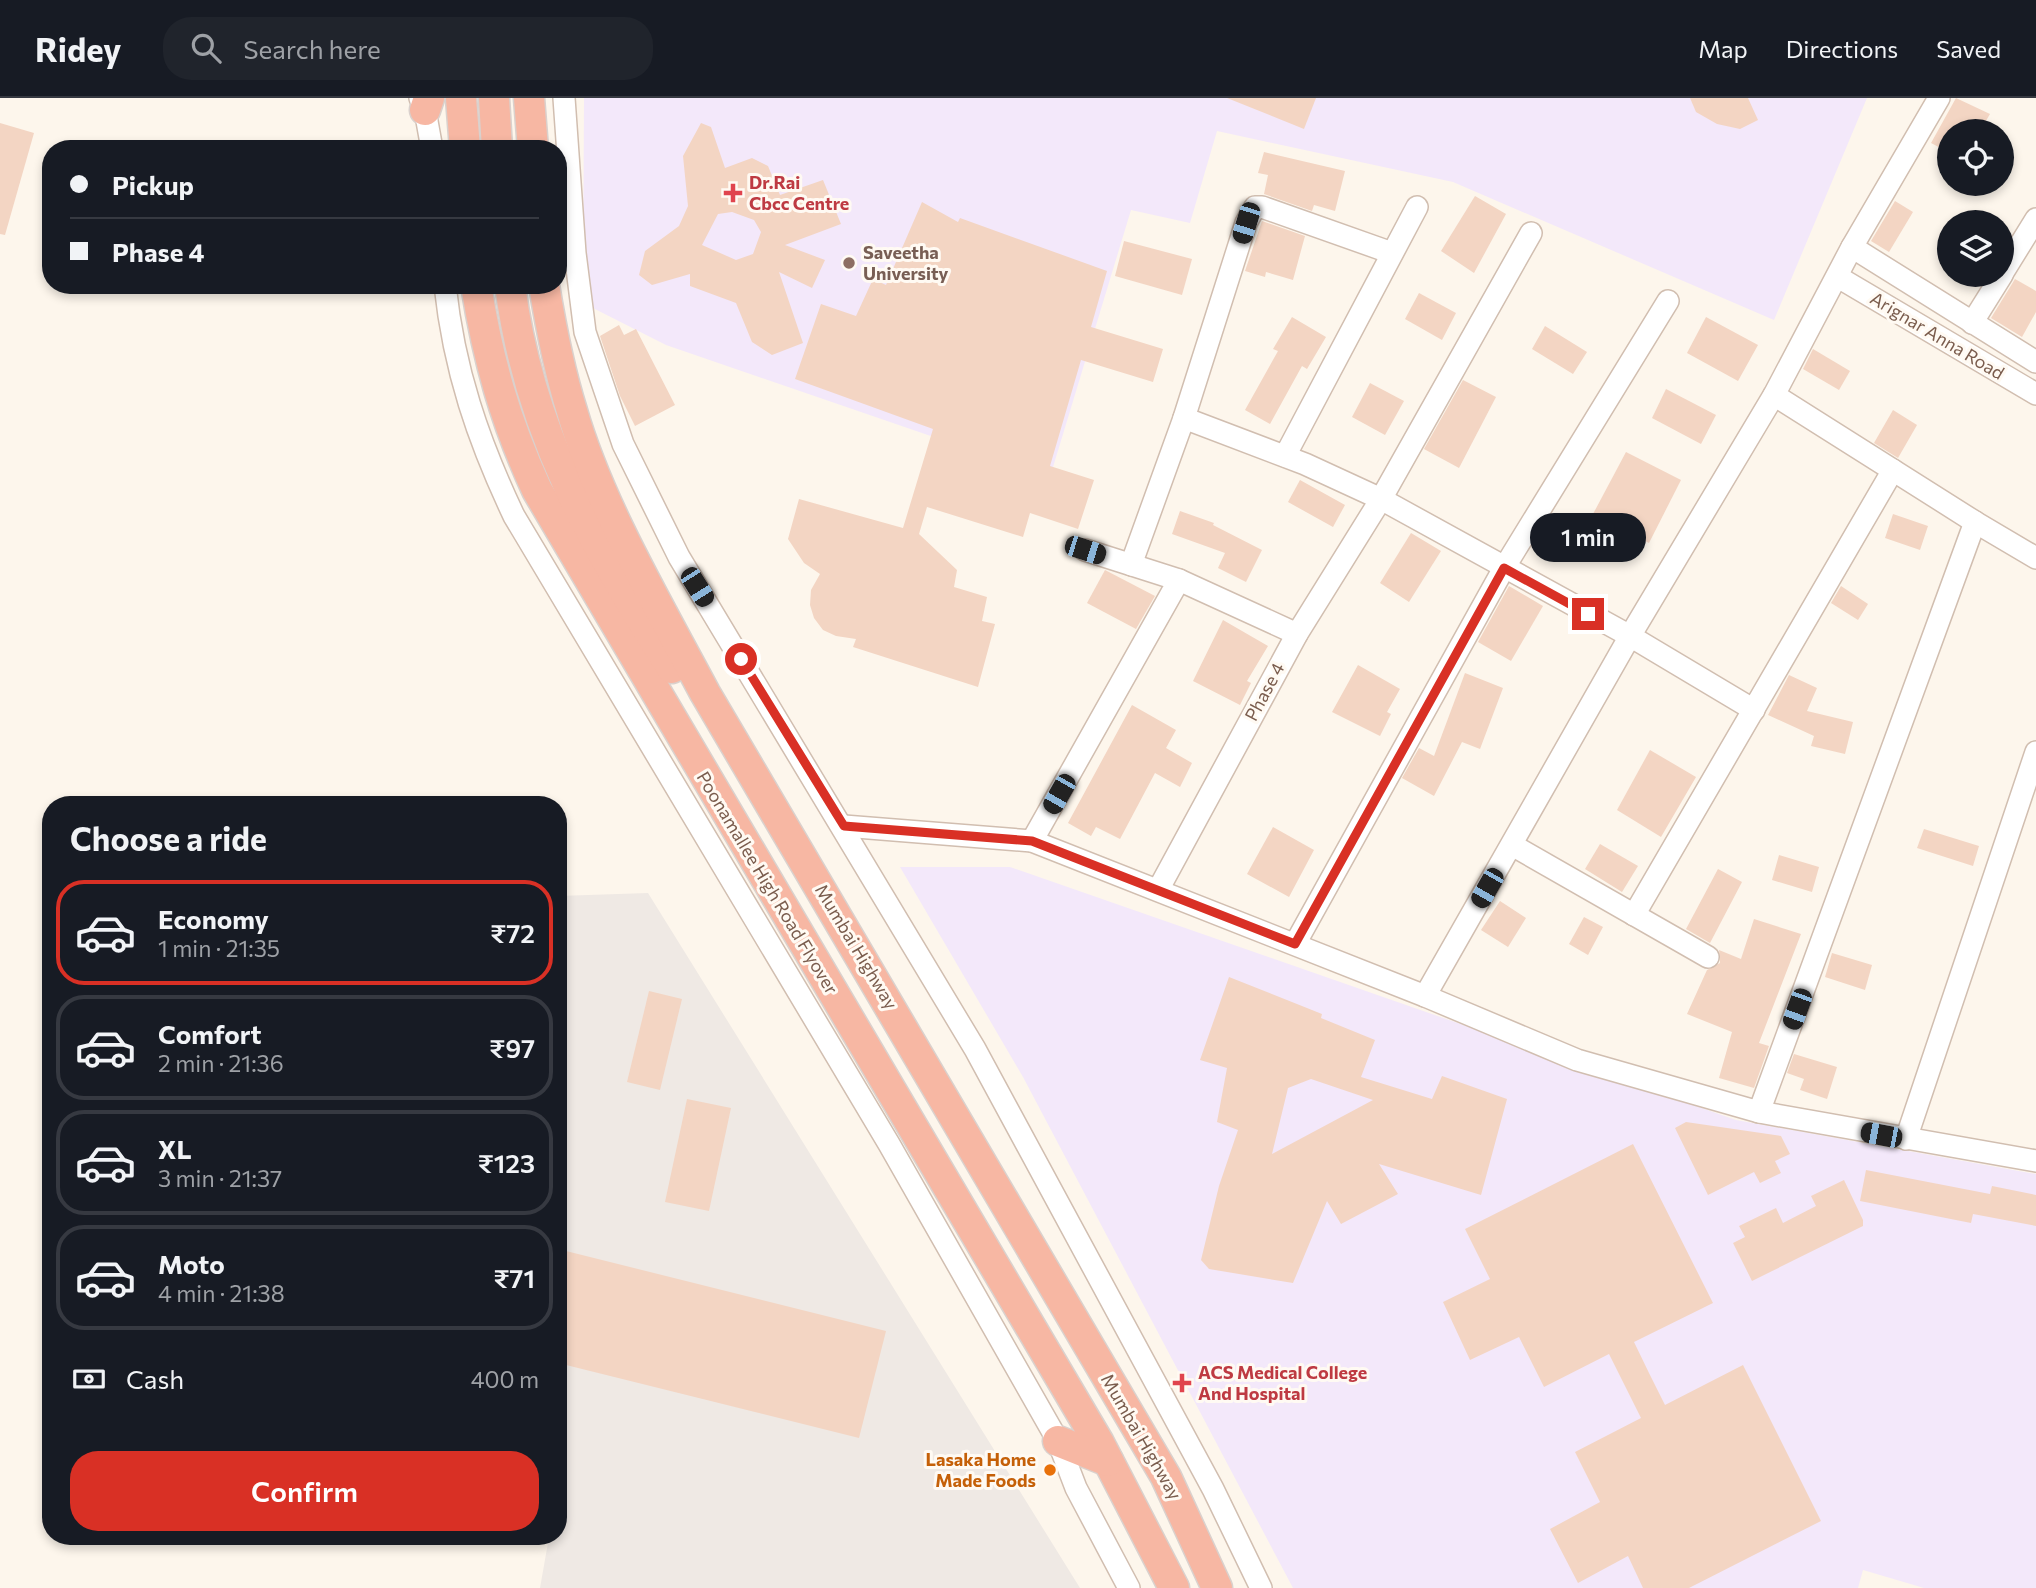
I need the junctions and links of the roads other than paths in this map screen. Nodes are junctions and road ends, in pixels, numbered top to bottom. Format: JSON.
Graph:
{"nodes":[{"id":1,"x":494,"y":98,"type":"edge"},
{"id":2,"x":529,"y":98,"type":"edge"},
{"id":3,"x":564,"y":98,"type":"edge"},
{"id":4,"x":1939,"y":98,"type":"edge"},
{"id":5,"x":425,"y":102,"type":"edge"},
{"id":6,"x":461,"y":105,"type":"edge"},
{"id":7,"x":431,"y":140,"type":"edge"},
{"id":8,"x":464,"y":140,"type":"edge"},
{"id":9,"x":496,"y":140,"type":"edge"},
{"id":10,"x":532,"y":140,"type":"edge"},
{"id":11,"x":1417,"y":206,"type":"dead end"},
{"id":12,"x":2036,"y":219,"type":"edge"},
{"id":13,"x":1531,"y":233,"type":"dead end"},
{"id":14,"x":1852,"y":247,"type":"junction"},
{"id":15,"x":1392,"y":253,"type":"junction"},
{"id":16,"x":2014,"y":255,"type":"edge"},
{"id":17,"x":1838,"y":278,"type":"junction"},
{"id":18,"x":1994,"y":287,"type":"edge"},
{"id":19,"x":446,"y":294,"type":"edge"},
{"id":20,"x":478,"y":294,"type":"edge"},
{"id":21,"x":512,"y":294,"type":"edge"},
{"id":22,"x":545,"y":294,"type":"edge"},
{"id":23,"x":1668,"y":301,"type":"dead end"},
{"id":24,"x":1972,"y":323,"type":"junction"},
{"id":25,"x":2036,"y":362,"type":"edge"},
{"id":26,"x":2036,"y":394,"type":"edge"},
{"id":27,"x":1774,"y":395,"type":"junction"},
{"id":28,"x":1184,"y":418,"type":"junction"},
{"id":29,"x":1285,"y":456,"type":"junction"},
{"id":30,"x":1893,"y":470,"type":"junction"},
{"id":31,"x":1381,"y":499,"type":"junction"},
{"id":32,"x":1975,"y":522,"type":"junction"},
{"id":33,"x":1085,"y":550,"type":"dead end"},
{"id":34,"x":2036,"y":558,"type":"edge"},
{"id":35,"x":1132,"y":565,"type":"junction"},
{"id":36,"x":1504,"y":568,"type":"junction"},
{"id":37,"x":1180,"y":580,"type":"junction"},
{"id":38,"x":1297,"y":634,"type":"junction"},
{"id":39,"x":1630,"y":636,"type":"junction"},
{"id":40,"x":1754,"y":710,"type":"junction"},
{"id":41,"x":2036,"y":752,"type":"edge"},
{"id":42,"x":766,"y":796,"type":"junction"},
{"id":43,"x":844,"y":826,"type":"junction"},
{"id":44,"x":1032,"y":841,"type":"junction"},
{"id":45,"x":1511,"y":845,"type":"junction"},
{"id":46,"x":1158,"y":890,"type":"junction"},
{"id":47,"x":1634,"y":915,"type":"junction"},
{"id":48,"x":1295,"y":944,"type":"junction"},
{"id":49,"x":1708,"y":957,"type":"dead end"},
{"id":50,"x":1425,"y":996,"type":"junction"},
{"id":51,"x":1759,"y":1112,"type":"junction"},
{"id":52,"x":1906,"y":1139,"type":"junction"},
{"id":53,"x":2036,"y":1161,"type":"edge"},
{"id":54,"x":1058,"y":1441,"type":"junction"},
{"id":55,"x":1108,"y":1461,"type":"junction"},
{"id":56,"x":1140,"y":1521,"type":"junction"},
{"id":57,"x":1129,"y":1588,"type":"edge"},
{"id":58,"x":1157,"y":1588,"type":"edge"},
{"id":59,"x":1174,"y":1588,"type":"edge"},
{"id":60,"x":1217,"y":1588,"type":"edge"},
{"id":61,"x":1261,"y":1588,"type":"edge"}],
"edges":[{"from":1,"to":9,"type":"highway"},
{"from":2,"to":10,"type":"highway"},
{"from":3,"to":43,"type":"street"},
{"from":4,"to":14,"type":"street"},
{"from":5,"to":7,"type":"street"},
{"from":6,"to":8,"type":"highway"},
{"from":11,"to":15,"type":"street"},
{"from":12,"to":16,"type":"street"},
{"from":13,"to":31,"type":"street","name":"Phase 4"},
{"from":14,"to":17,"type":"street"},
{"from":14,"to":24,"type":"street","name":"Arignar Anna Road"},
{"from":15,"to":28,"type":"street"},
{"from":15,"to":29,"type":"street"},
{"from":17,"to":26,"type":"street","name":"Arignar Anna Road"},
{"from":17,"to":27,"type":"street"},
{"from":18,"to":24,"type":"street"},
{"from":19,"to":54,"type":"street"},
{"from":20,"to":55,"type":"highway","name":"Poonamallee High Road Flyover"},
{"from":21,"to":42,"type":"highway"},
{"from":22,"to":42,"type":"highway","name":"Mumbai Highway"},
{"from":23,"to":36,"type":"street"},
{"from":24,"to":25,"type":"street","name":"Arignar Anna Road"},
{"from":27,"to":30,"type":"street"},
{"from":27,"to":39,"type":"street"},
{"from":28,"to":29,"type":"street"},
{"from":28,"to":35,"type":"street"},
{"from":29,"to":31,"type":"street"},
{"from":30,"to":32,"type":"street"},
{"from":30,"to":40,"type":"street"},
{"from":31,"to":36,"type":"street"},
{"from":31,"to":38,"type":"street","name":"Phase 4"},
{"from":32,"to":34,"type":"street"},
{"from":32,"to":51,"type":"street"},
{"from":33,"to":35,"type":"street"},
{"from":35,"to":37,"type":"street"},
{"from":36,"to":39,"type":"street"},
{"from":36,"to":48,"type":"street"},
{"from":37,"to":38,"type":"street"},
{"from":37,"to":44,"type":"street"},
{"from":38,"to":46,"type":"street","name":"Phase 4"},
{"from":39,"to":40,"type":"street"},
{"from":39,"to":45,"type":"street"},
{"from":40,"to":47,"type":"street"},
{"from":41,"to":52,"type":"street"},
{"from":42,"to":60,"type":"highway","name":"Mumbai Highway"},
{"from":43,"to":44,"type":"street"},
{"from":43,"to":61,"type":"street"},
{"from":44,"to":46,"type":"street"},
{"from":45,"to":47,"type":"street"},
{"from":45,"to":50,"type":"street"},
{"from":46,"to":48,"type":"street"},
{"from":47,"to":49,"type":"street"},
{"from":48,"to":50,"type":"street"},
{"from":50,"to":51,"type":"street"},
{"from":51,"to":52,"type":"street"},
{"from":52,"to":53,"type":"street"},
{"from":54,"to":55,"type":"highway"},
{"from":54,"to":57,"type":"street"},
{"from":55,"to":56,"type":"highway"},
{"from":56,"to":58,"type":"highway"},
{"from":56,"to":59,"type":"highway"}]}
